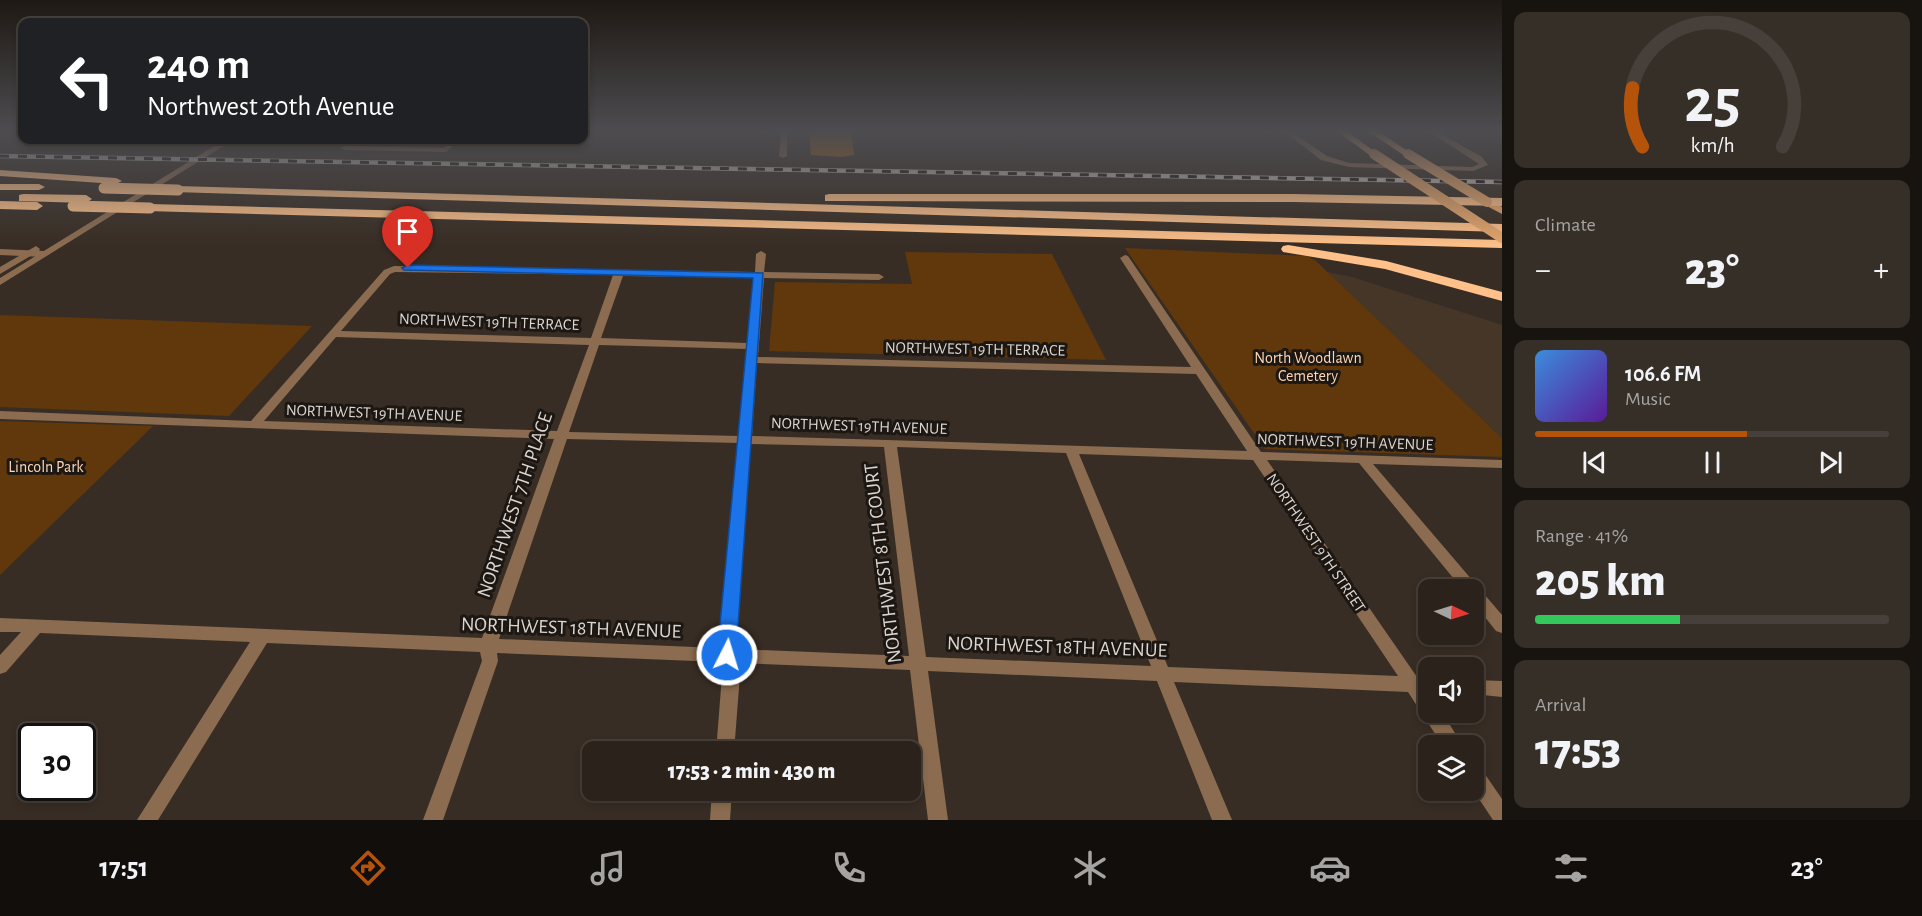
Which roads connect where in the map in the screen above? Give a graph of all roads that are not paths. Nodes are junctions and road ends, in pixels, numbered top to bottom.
1 (169, 170) edge
2 (173, 170) edge
3 (1398, 170) edge
4 (1435, 170) edge
5 (0, 173) edge
6 (0, 178) edge
7 (116, 181) junction
8 (0, 185) edge
9 (0, 196) edge
10 (778, 199) junction
11 (1444, 201) junction
12 (1487, 202) junction
13 (1502, 202) edge
14 (0, 205) edge
15 (1502, 211) edge
16 (1502, 220) edge
17 (1502, 228) edge
18 (993, 231) junction
19 (1502, 237) edge
20 (1502, 245) edge
21 (0, 252) edge
22 (30, 253) junction
23 (44, 254) junction
24 (761, 254) dead end
25 (1125, 258) dead end
26 (0, 271) edge
27 (619, 273) junction
28 (759, 275) junction
29 (879, 277) dead end
30 (0, 282) edge
31 (1502, 297) edge
32 (332, 334) junction
33 (595, 341) junction
34 (752, 353) junction
35 (1198, 371) junction
36 (0, 415) edge
37 (254, 426) junction
38 (561, 435) junction
39 (744, 439) junction
40 (890, 443) junction
41 (1071, 449) junction
42 (1257, 455) junction
43 (1362, 459) junction
44 (1502, 464) edge
45 (1463, 579) edge
46 (1484, 604) edge
47 (0, 625) edge
48 (1502, 626) edge
49 (35, 628) junction
50 (262, 637) junction
51 (488, 646) junction
52 (727, 655) junction
53 (917, 663) junction
54 (0, 667) edge
55 (1162, 672) junction
56 (1418, 682) edge
57 (1418, 685) edge
58 (1484, 688) edge
59 (1502, 689) edge
60 (726, 741) edge
61 (1484, 789) edge
62 (721, 801) edge
63 (1502, 816) edge
64 (147, 820) edge
65 (433, 820) edge
66 (720, 820) edge
67 (938, 820) edge
68 (1222, 820) edge

1 - 22 street
2 - 23 street
3 - 11 main road, bridge
4 - 12 main road, bridge
5 - 7 highway
6 - 7 highway
7 - 10 highway
8 - 17 highway, bridge
9 - 19 highway
10 - 11 highway
10 - 16 highway
11 - 12 highway, bridge
11 - 19 main road, bridge
12 - 13 highway
12 - 15 main road
14 - 18 highway, bridge
18 - 20 highway
18 - 31 highway
21 - 22 street
22 - 23 street
22 - 26 street
23 - 30 street
24 - 28 street
25 - 35 street, NORTHWEST 9TH STREET
27 - 28 street
27 - 32 street
27 - 33 street, NORTHWEST 7TH PLACE
28 - 29 street
28 - 34 street
32 - 33 street, NORTHWEST 19TH TERRACE
32 - 37 street
33 - 34 street, NORTHWEST 19TH TERRACE
33 - 38 street, NORTHWEST 7TH PLACE
34 - 35 street, NORTHWEST 19TH TERRACE
34 - 39 street
35 - 42 street, NORTHWEST 9TH STREET
36 - 37 street, NORTHWEST 19TH AVENUE
37 - 38 street, NORTHWEST 19TH AVENUE
38 - 39 street, NORTHWEST 19TH AVENUE
38 - 51 street, NORTHWEST 7TH PLACE
39 - 40 street, NORTHWEST 19TH AVENUE
39 - 52 street
40 - 41 street, NORTHWEST 19TH AVENUE
40 - 53 street, NORTHWEST 8TH COURT
41 - 42 street, NORTHWEST 19TH AVENUE
41 - 55 street
42 - 43 street, NORTHWEST 19TH AVENUE
42 - 56 street, NORTHWEST 9TH STREET
43 - 44 street, NORTHWEST 19TH AVENUE
43 - 45 street
46 - 48 street
47 - 49 street, NORTHWEST 18TH AVENUE
49 - 50 street, NORTHWEST 18TH AVENUE
49 - 54 street
50 - 51 street, NORTHWEST 18TH AVENUE
50 - 64 street
51 - 52 street, NORTHWEST 18TH AVENUE
51 - 65 street, NORTHWEST 7TH PLACE
52 - 53 street, NORTHWEST 18TH AVENUE
52 - 60 street
53 - 55 street, NORTHWEST 18TH AVENUE
53 - 67 street, NORTHWEST 8TH COURT
55 - 57 street, NORTHWEST 18TH AVENUE
55 - 68 street
58 - 59 street
61 - 63 street
62 - 66 street

